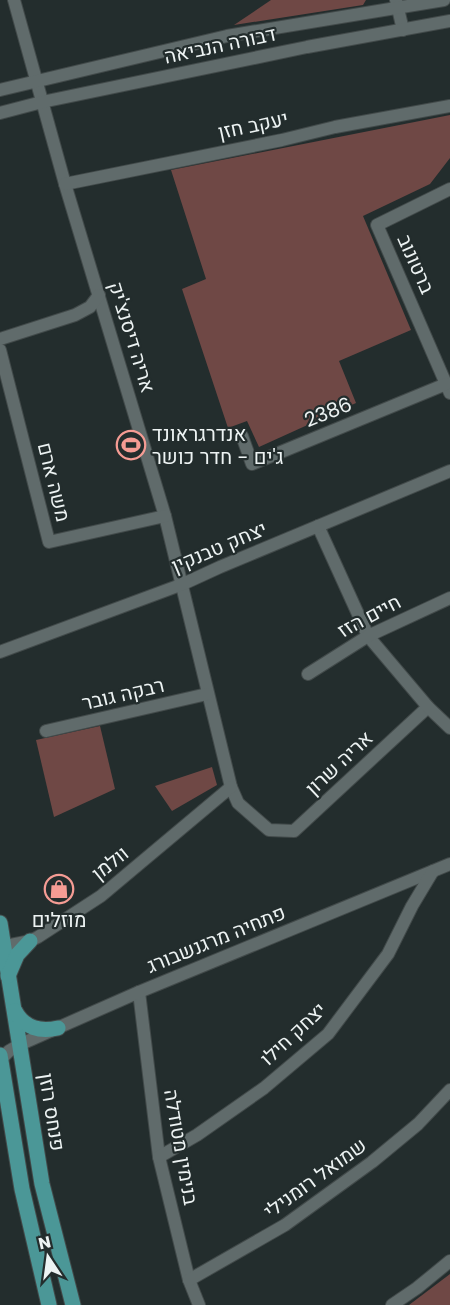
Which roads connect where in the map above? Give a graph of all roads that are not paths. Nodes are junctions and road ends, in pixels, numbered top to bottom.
1 (14, 0) edge
2 (382, 0) edge
3 (444, 0) edge
4 (398, 4) edge
5 (371, 12) junction
6 (450, 21) edge
7 (403, 30) junction
8 (36, 81) junction
9 (0, 90) edge
10 (42, 102) junction
11 (450, 106) edge
12 (0, 113) edge
13 (65, 184) junction
14 (450, 189) edge
15 (99, 295) junction
16 (0, 339) edge
17 (0, 350) edge
18 (448, 388) edge
19 (242, 436) dead end
20 (450, 471) edge
21 (165, 516) junction
22 (318, 526) junction
23 (183, 584) junction
24 (450, 598) edge
25 (368, 636) junction
26 (0, 652) edge
27 (308, 674) dead end
28 (207, 694) junction
29 (428, 708) junction
30 (450, 728) edge
31 (46, 731) dead end
32 (231, 787) junction
33 (450, 864) edge
34 (433, 871) junction
35 (403, 884) junction
36 (412, 906) junction
37 (0, 923) edge
38 (30, 941) junction
39 (2, 946) edge
40 (8, 976) junction
41 (139, 992) junction
42 (14, 1010) junction
43 (58, 1028) junction
44 (21, 1044) junction
45 (0, 1055) edge
46 (1, 1059) edge
47 (450, 1090) edge
48 (159, 1156) junction
49 (450, 1261) edge
50 (189, 1280) junction
51 (46, 1300) edge
52 (73, 1305) edge
53 (199, 1305) edge
54 (392, 1305) edge

1 - 8 street, אריה דיסנצ'יק
2 - 5 street
3 - 4 street, דבורה הנביאה
4 - 5 street, דבורה הנביאה
4 - 7 street
5 - 8 street, דבורה הנביאה
6 - 7 street, דבורה הנביאה
7 - 10 street, דבורה הנביאה
8 - 9 street, דבורה הנביאה
8 - 10 street, אריה דיסנצ'יק
10 - 12 street, דבורה הנביאה
10 - 13 street, אריה דיסנצ'יק
11 - 13 street, יעקב חזן
13 - 15 street, אריה דיסנצ'יק
14 - 18 street, ברטונוב
15 - 16 street
15 - 21 street, אריה דיסנצ'יק
17 - 21 street, משה ארם
18 - 19 street, 2386
20 - 22 street, יצחק טבנקין
21 - 23 street, אריה דיסנצ'יק
22 - 23 street, יצחק טבנקין
22 - 25 street
23 - 26 street, יצחק טבנקין
23 - 28 street
24 - 25 street, חיים הזז
25 - 27 street, חיים הזז
25 - 29 street
28 - 31 street, רבקה גובר
28 - 32 street
29 - 30 street
29 - 32 street, אריה שרון
32 - 38 street, וולמן
33 - 34 street, פתחיה מרגנשבורג
34 - 35 street, פתחיה מרגנשבורג
34 - 36 street, יצחק חילו
35 - 36 street
35 - 41 street, פתחיה מרגנשבורג
36 - 48 street, יצחק חילו
37 - 39 main road, פנחס רוזן
38 - 39 street, וולמן
38 - 40 main road
39 - 40 main road, פנחס רוזן
40 - 42 main road, פנחס רוזן
41 - 43 street, פתחיה מרגנשבורג
41 - 48 street, בנימין מטודלה
42 - 43 main road
42 - 44 main road, פנחס רוזן
43 - 44 street, פתחיה מרגנשבורג
44 - 46 street, פתחיה מרגנשבורג
44 - 52 main road, פנחס רוזן
45 - 46 main road
46 - 51 main road
47 - 50 street, שמואל רומנילי
48 - 50 street, בנימין מטודלה
49 - 54 street
50 - 53 street, בנימין מטודלה

